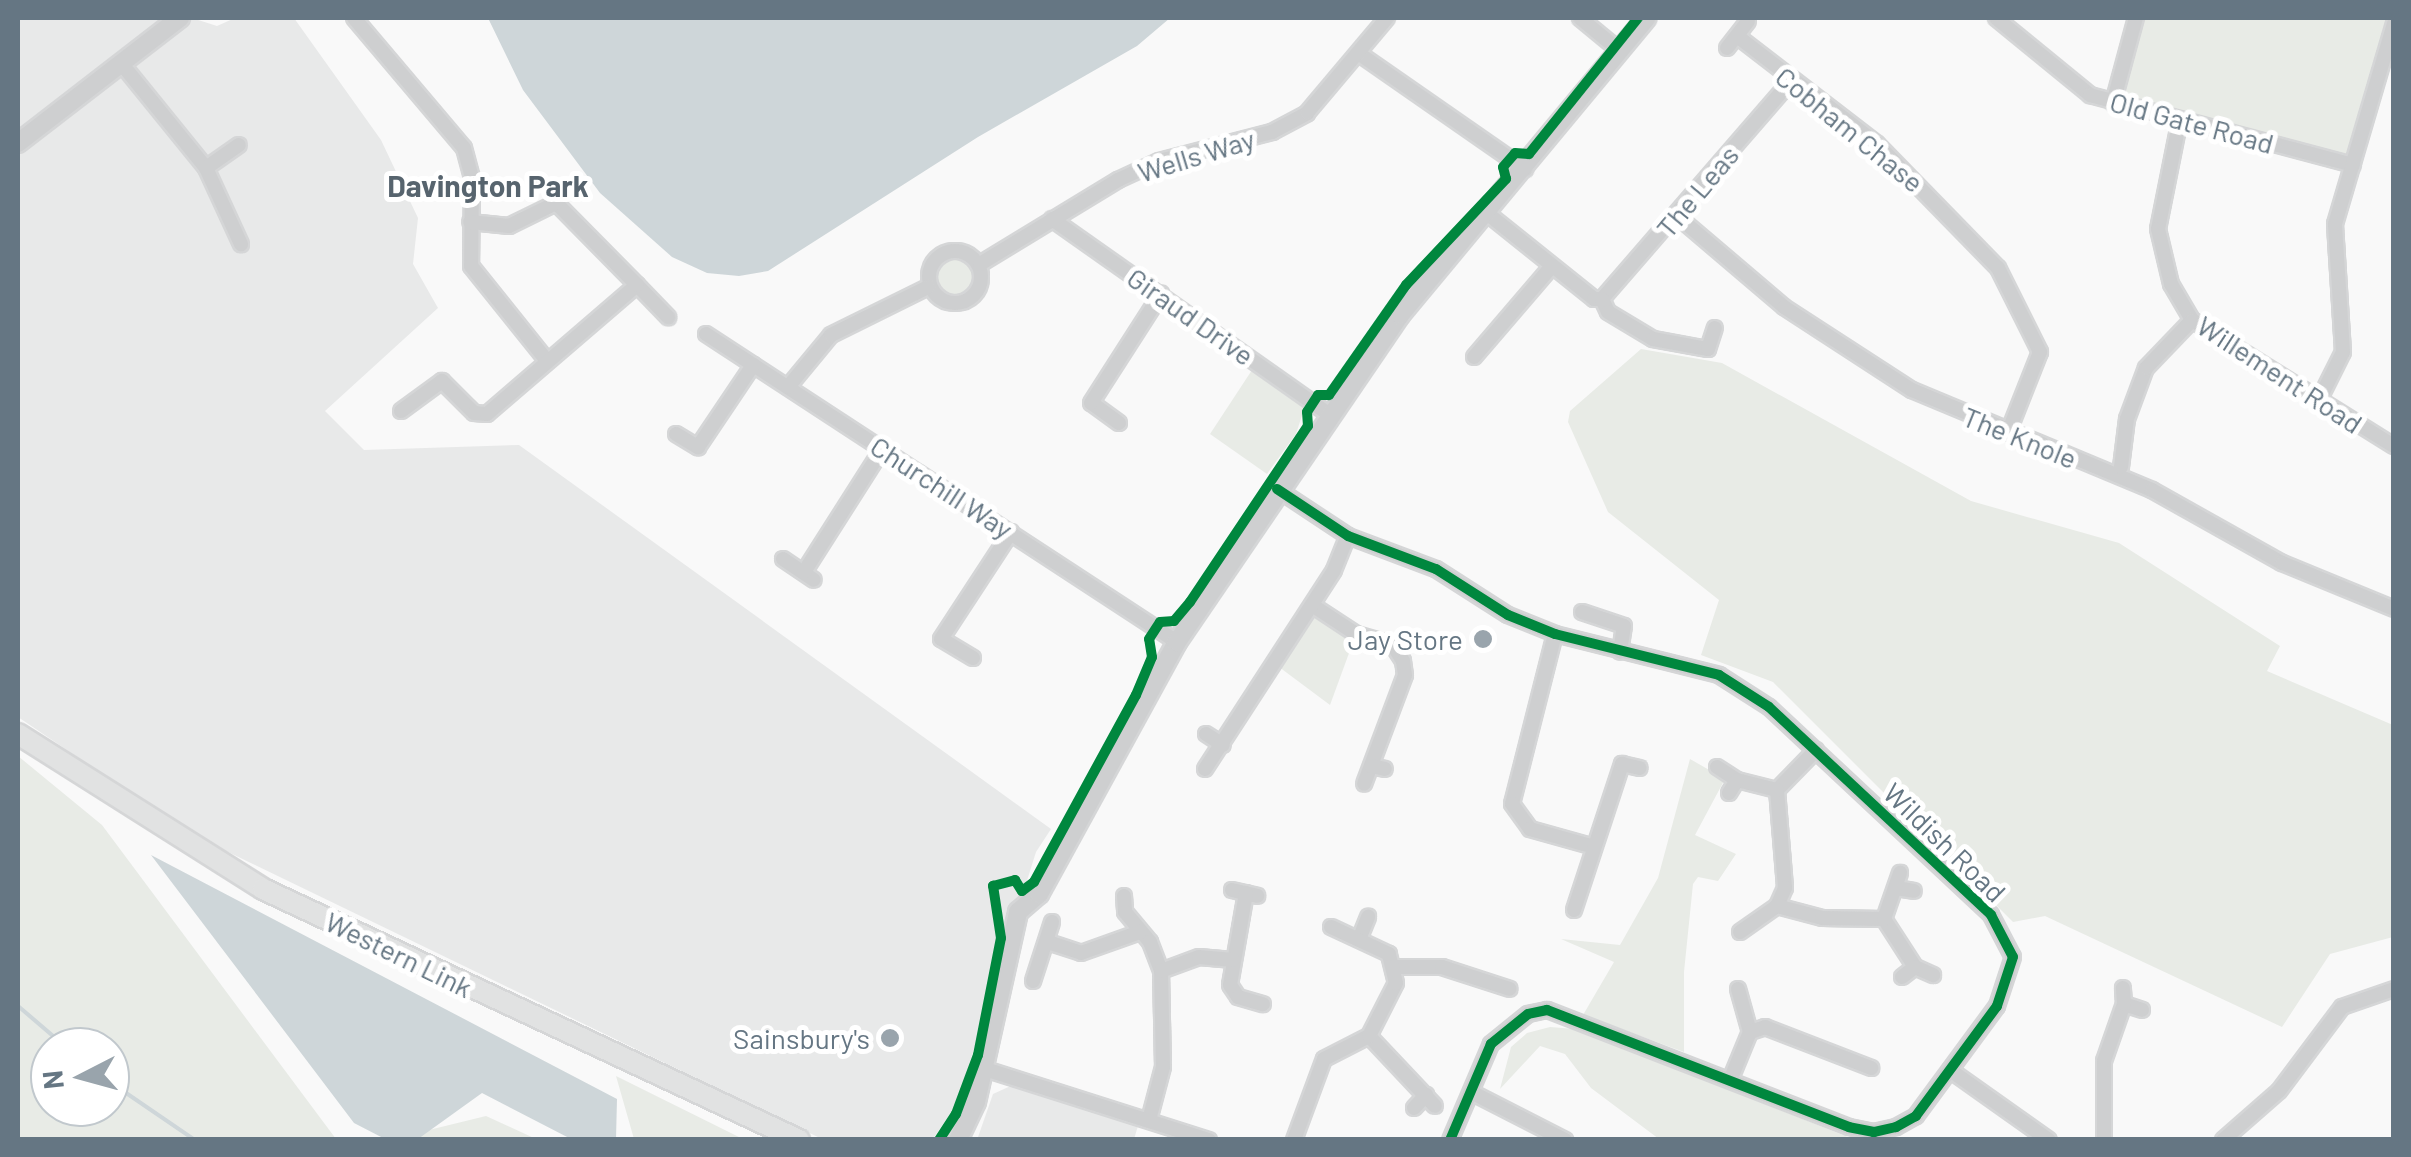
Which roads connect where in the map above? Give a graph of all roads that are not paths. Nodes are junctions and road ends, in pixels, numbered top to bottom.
1 (354, 18) edge
2 (1387, 18) edge
3 (1580, 18) edge
4 (1647, 18) edge
5 (1996, 18) edge
6 (2136, 18) edge
7 (170, 20) edge
8 (1748, 21) dead end
9 (2394, 24) edge
10 (1620, 51) junction
11 (1361, 55) junction
12 (121, 63) junction
13 (1791, 82) junction
14 (2113, 103) junction
15 (2180, 119) junction
16 (18, 143) edge
17 (239, 145) dead end
18 (2354, 165) junction
19 (206, 168) junction
20 (1525, 169) junction
21 (1488, 214) junction
22 (1676, 216) junction
23 (1052, 219) junction
24 (470, 222) junction
25 (242, 244) dead end
26 (980, 264) junction
27 (1552, 266) junction
28 (637, 285) junction
29 (928, 287) junction
30 (1161, 294) junction
31 (1602, 299) junction
32 (668, 318) dead end
33 (2192, 320) junction
34 (1715, 328) dead end
35 (706, 334) dead end
36 (1474, 357) dead end
37 (547, 360) junction
38 (754, 365) junction
39 (788, 387) junction
40 (2318, 402) junction
41 (401, 412) dead end
42 (1330, 415) junction
43 (1119, 422) dead end
44 (2008, 433) junction
45 (676, 434) dead end
46 (2394, 446) edge
47 (882, 448) junction
48 (2122, 467) dead end
49 (1277, 488) junction
50 (1010, 532) junction
51 (1348, 536) junction
52 (783, 558) dead end
53 (1312, 605) junction
54 (2394, 609) edge
55 (1582, 612) dead end
56 (1555, 634) junction
57 (1176, 642) junction
58 (1620, 652) junction
59 (973, 658) dead end
60 (18, 734) edge
61 (1206, 734) dead end
62 (1223, 745) junction
63 (1816, 750) junction
64 (1716, 767) dead end
65 (1640, 768) dead end
66 (1205, 770) dead end
67 (1364, 784) dead end
68 (1777, 790) junction
69 (1594, 848) junction
70 (1900, 873) dead end
71 (1896, 888) junction
72 (1914, 891) dead end
73 (1245, 893) dead end
74 (1124, 896) dead end
75 (1777, 906) junction
76 (1574, 910) dead end
77 (1368, 917) dead end
78 (1884, 919) junction
79 (1052, 922) dead end
80 (1331, 927) dead end
81 (1140, 932) junction
82 (1740, 932) dead end
83 (1360, 936) junction
84 (1048, 942) junction
85 (1233, 960) junction
86 (1396, 967) junction
87 (1915, 967) junction
88 (1161, 971) junction
89 (1934, 975) dead end
90 (1902, 977) dead end
91 (1033, 981) dead end
92 (2123, 988) dead end
93 (1510, 989) dead end
94 (1738, 989) dead end
95 (2394, 989) edge
96 (1263, 1004) dead end
97 (2124, 1004) junction
98 (2142, 1010) dead end
99 (1750, 1032) junction
100 (1369, 1036) junction
101 (1853, 1044) dead end
102 (1843, 1058) junction
103 (1871, 1068) dead end
104 (984, 1070) junction
105 (1950, 1070) junction
106 (1730, 1078) junction
107 (1471, 1092) junction
108 (1414, 1108) dead end
109 (1149, 1120) junction
110 (1559, 1138) edge
111 (799, 1140) edge
112 (958, 1140) edge
113 (1208, 1140) edge
114 (1294, 1140) edge
115 (1450, 1140) edge
116 (2049, 1140) edge
117 (2104, 1140) edge
118 (2223, 1140) edge

1 - 24 street
2 - 11 street, Wells Way
3 - 10 street
4 - 10 street
5 - 14 street, Old Gate Road
6 - 14 street
7 - 12 street
8 - 13 street, Cobham Chase
9 - 18 street
10 - 20 street
11 - 20 street
11 - 23 street, Wells Way
12 - 16 street
12 - 19 street
13 - 22 street, The Leas
13 - 44 street, Cobham Chase
14 - 15 street, Old Gate Road
15 - 18 street, Old Gate Road
15 - 33 street, Willement Road
17 - 19 street
18 - 40 street
19 - 25 street
20 - 21 street
21 - 27 street
21 - 42 street
22 - 31 street, The Leas
22 - 44 street, The Knole
23 - 26 street, Wells Way
23 - 30 street, Giraud Drive
24 - 28 street
24 - 37 street
26 - 29 street
26 - 29 street, Wells Way
27 - 31 street
27 - 36 street
28 - 32 street
28 - 37 street
29 - 39 street
30 - 42 street, Giraud Drive
30 - 43 street
31 - 34 street
33 - 40 street, Willement Road
33 - 48 street
35 - 38 street, Churchill Way
37 - 41 street
38 - 39 street, Churchill Way
38 - 45 street
39 - 47 street, Churchill Way
40 - 46 street, Willement Road
42 - 49 street
44 - 54 street, The Knole
47 - 50 street, Churchill Way
47 - 52 street
49 - 51 street, Wildish Road
49 - 57 street
50 - 57 street, Churchill Way
50 - 59 street
51 - 53 street
51 - 56 street, Wildish Road
53 - 62 street
53 - 67 street
55 - 58 street
56 - 58 street, Wildish Road
56 - 69 street
57 - 104 street
58 - 63 street, Wildish Road
60 - 111 main road, Western Link
61 - 62 street
62 - 66 street
63 - 68 street
63 - 105 street, Wildish Road
64 - 68 street
65 - 69 street
68 - 75 street
69 - 76 street
70 - 71 street
71 - 72 street
71 - 78 street
73 - 85 street
74 - 81 street
75 - 78 street
75 - 82 street
77 - 83 street
78 - 87 street
79 - 84 street
80 - 83 street
81 - 84 street
81 - 88 street
83 - 86 street
84 - 91 street
85 - 88 street
85 - 96 street
86 - 93 street
86 - 100 street
87 - 89 street
87 - 90 street
88 - 109 street
92 - 97 street
94 - 99 street
95 - 118 street
97 - 98 street
97 - 117 street
99 - 102 street
99 - 106 street
100 - 108 street
100 - 114 street
101 - 102 street
102 - 103 street
104 - 109 street
104 - 112 street
105 - 106 street, Wildish Road
105 - 116 street
106 - 107 street, Wildish Road
107 - 110 street
107 - 115 street, Wildish Road
109 - 113 street

